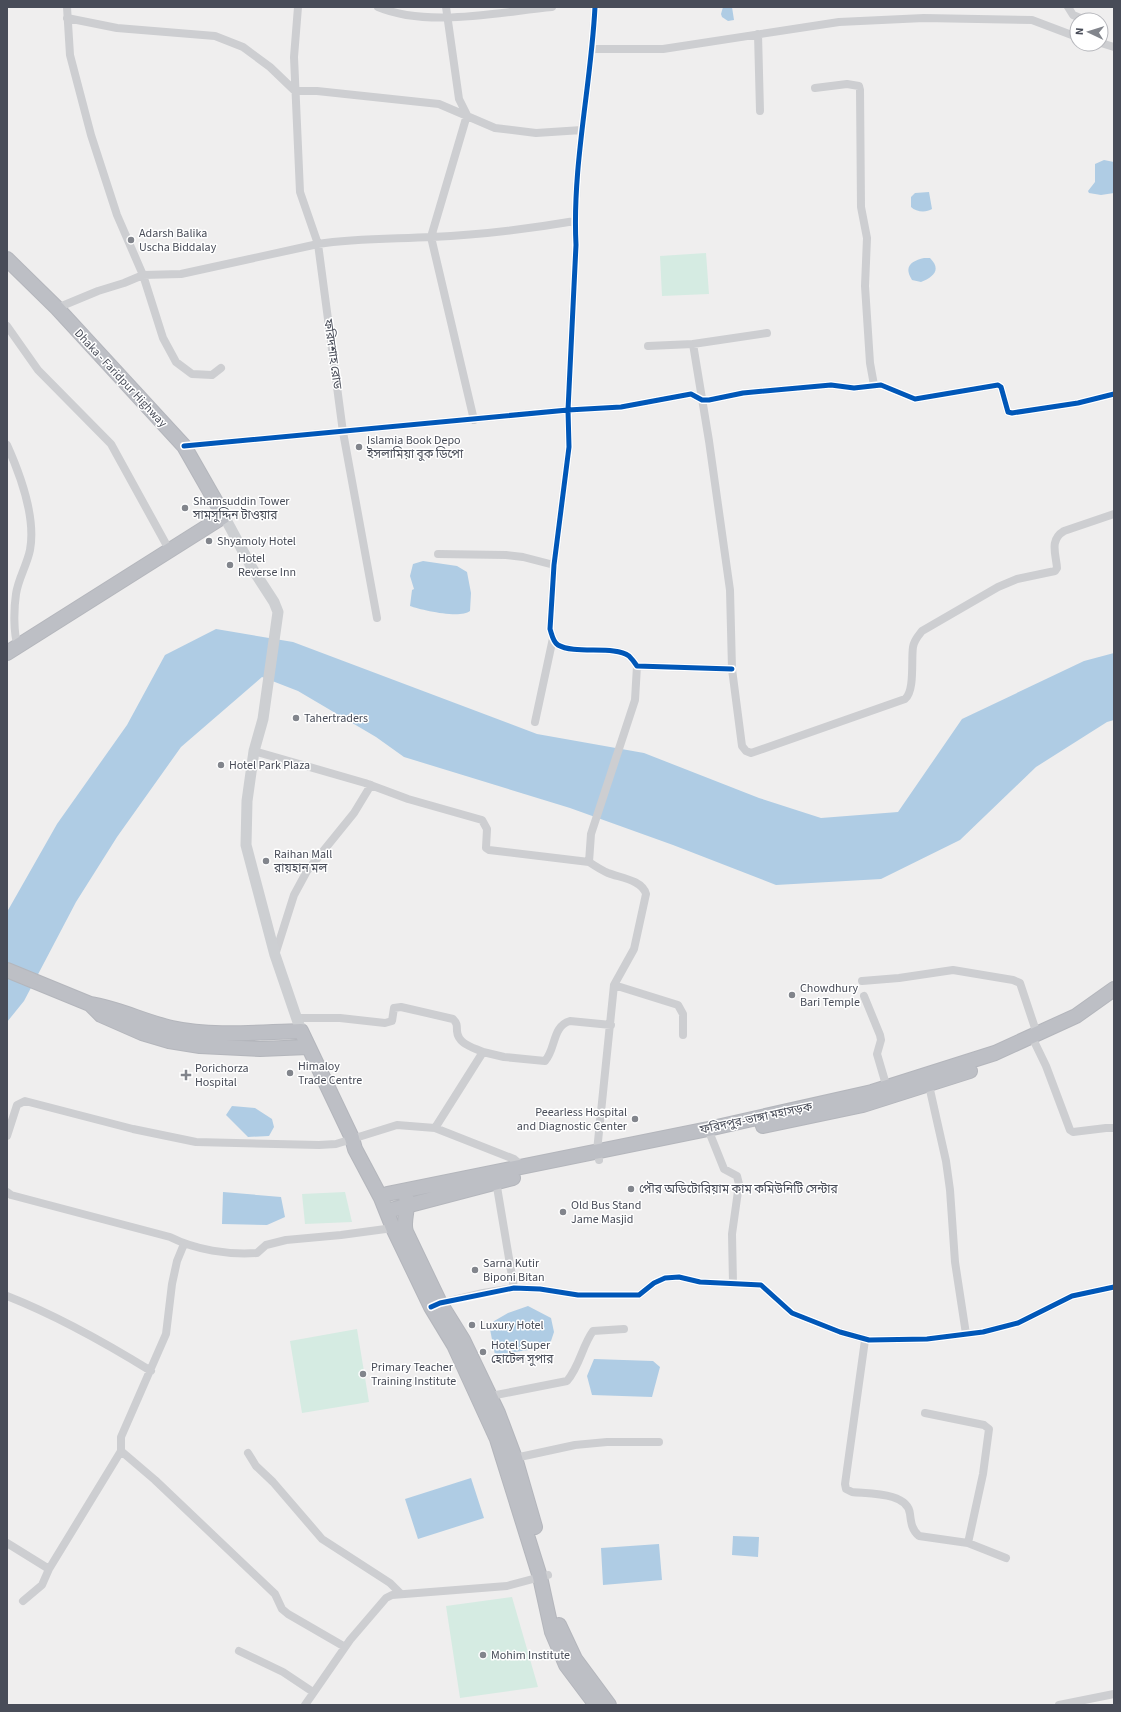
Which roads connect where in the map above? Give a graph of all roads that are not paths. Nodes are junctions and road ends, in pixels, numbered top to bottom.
1 (67, 7) edge
2 (298, 7) edge
3 (378, 7) edge
4 (446, 7) edge
5 (552, 7) edge
6 (594, 7) edge
7 (448, 16) junction
8 (67, 18) junction
9 (758, 34) junction
10 (1069, 34) edge
11 (593, 49) junction
12 (815, 88) dead end
13 (295, 90) junction
14 (760, 111) dead end
15 (467, 115) junction
16 (582, 130) junction
17 (575, 221) junction
18 (431, 237) junction
19 (318, 244) junction
20 (7, 259) edge
21 (143, 275) junction
22 (57, 308) junction
23 (7, 326) edge
24 (767, 333) dead end
25 (693, 344) junction
26 (648, 346) dead end
27 (221, 368) dead end
28 (874, 385) junction
29 (1114, 394) edge
30 (702, 400) junction
31 (568, 410) junction
32 (474, 420) junction
33 (344, 432) junction
34 (7, 446) edge
35 (184, 446) junction
36 (222, 512) junction
37 (1114, 514) edge
38 (166, 544) junction
39 (438, 554) dead end
40 (554, 565) junction
41 (377, 618) dead end
42 (553, 638) junction
43 (12, 645) edge
44 (637, 666) junction
45 (732, 669) junction
46 (535, 722) dead end
47 (254, 751) junction
48 (371, 786) junction
49 (589, 862) junction
50 (275, 955) junction
51 (7, 970) edge
52 (862, 981) dead end
53 (614, 985) junction
54 (1114, 989) edge
55 (864, 996) dead end
56 (1114, 1001) edge
57 (90, 1004) junction
58 (299, 1024) junction
59 (611, 1025) junction
60 (683, 1035) dead end
61 (1034, 1041) junction
62 (308, 1046) junction
63 (483, 1052) junction
64 (927, 1080) junction
65 (887, 1088) junction
66 (861, 1100) junction
67 (435, 1128) junction
68 (1114, 1128) edge
69 (710, 1132) junction
70 (7, 1136) edge
71 (352, 1138) junction
72 (598, 1155) junction
73 (522, 1166) junction
74 (496, 1181) junction
75 (470, 1182) junction
76 (7, 1192) edge
77 (405, 1198) junction
78 (384, 1204) junction
79 (393, 1228) junction
80 (184, 1244) junction
81 (734, 1283) junction
82 (1114, 1287) edge
83 (514, 1288) junction
84 (7, 1296) edge
85 (436, 1305) junction
86 (624, 1329) dead end
87 (966, 1334) junction
88 (865, 1340) junction
89 (151, 1371) junction
90 (491, 1396) junction
91 (925, 1413) dead end
92 (658, 1442) dead end
93 (121, 1451) junction
94 (248, 1453) dead end
95 (515, 1458) junction
96 (968, 1542) junction
97 (7, 1543) edge
98 (1006, 1558) dead end
99 (49, 1569) junction
100 (544, 1576) junction
101 (400, 1593) junction
102 (23, 1601) dead end
103 (345, 1647) junction
104 (239, 1651) dead end
105 (314, 1692) junction
106 (1114, 1694) edge
107 (305, 1705) edge
108 (596, 1705) edge
109 (609, 1705) edge
110 (1059, 1705) edge

1 - 8 street
2 - 13 street, ফরিদশাহ রোড
3 - 7 street
4 - 7 street
5 - 7 street
6 - 11 street
7 - 15 street
8 - 13 street
8 - 21 street
9 - 10 street
9 - 11 street
9 - 14 street
11 - 16 street
12 - 28 street
13 - 15 street
13 - 19 street, ফরিদশাহ রোড
15 - 16 street
15 - 18 street
16 - 17 street
17 - 18 street
17 - 31 street
18 - 19 street
18 - 32 street
19 - 21 street
19 - 33 street, ফরিদশাহ রোড
20 - 22 highway, Dhaka - Faridpur Highway
21 - 22 street
21 - 27 street
22 - 35 highway, Dhaka - Faridpur Highway
23 - 38 street
24 - 25 street
25 - 26 street
25 - 30 street
28 - 29 street
28 - 30 street
30 - 31 street
30 - 45 street
31 - 32 street
31 - 40 street
32 - 33 street
33 - 35 street
33 - 41 street, ফরিদশাহ রোড
34 - 43 street
35 - 36 highway, Dhaka - Faridpur Highway
36 - 38 highway
36 - 43 highway
36 - 47 main road
37 - 45 street
38 - 43 highway
39 - 40 street
40 - 42 street
42 - 44 street
42 - 46 street
44 - 45 street
44 - 49 street
47 - 48 street
47 - 50 main road
48 - 49 street
48 - 50 street
49 - 53 street
50 - 58 main road
51 - 57 highway
52 - 61 street
53 - 59 street
53 - 60 street
54 - 61 highway, ফরিদপুর-ভাঙ্গা মহাসড়ক
55 - 65 street
56 - 61 highway, ফরিদপুর-ভাঙ্গা মহাসড়ক
57 - 58 highway
57 - 62 highway
58 - 62 highway
58 - 63 street
59 - 63 street
59 - 72 street
61 - 64 highway, ফরিদপুর-ভাঙ্গা মহাসড়ক
61 - 68 street
62 - 71 highway
63 - 67 street
64 - 65 highway, ফরিদপুর-ভাঙ্গা মহাসড়ক
64 - 66 highway, ফরিদপুর-ভাঙ্গা মহাসড়ক
64 - 87 street
65 - 66 highway, ফরিদপুর-ভাঙ্গা মহাসড়ক
66 - 69 highway, ফরিদপুর-ভাঙ্গা মহাসড়ক
67 - 71 street
67 - 73 street
69 - 72 highway, ফরিদপুর-ভাঙ্গা মহাসড়ক
69 - 81 street
70 - 71 street
71 - 77 highway
71 - 78 highway
72 - 73 highway, ফরিদপুর-ভাঙ্গা মহাসড়ক
72 - 74 highway, ফরিদপুর-ভাঙ্গা মহাসড়ক
73 - 75 highway, ফরিদপুর-ভাঙ্গা মহাসড়ক
74 - 75 highway, ফরিদপুর-ভাঙ্গা মহাসড়ক
74 - 83 street
75 - 77 highway, ফরিদপুর-ভাঙ্গা মহাসড়ক
76 - 80 street
77 - 78 highway, ফরিদপুর-ভাঙ্গা মহাসড়ক
77 - 85 highway
78 - 79 highway
79 - 80 street
79 - 85 highway
80 - 89 street
81 - 83 street
81 - 88 street
82 - 87 street
83 - 85 street
84 - 89 street
85 - 90 highway
85 - 100 highway
86 - 90 street
87 - 88 street
88 - 96 street
89 - 93 street
90 - 95 highway
91 - 96 street
92 - 95 street
93 - 99 street
93 - 103 street
94 - 101 street
95 - 100 highway
96 - 98 street
97 - 99 street
99 - 102 street
100 - 101 street
100 - 108 highway
100 - 109 highway
101 - 103 street
103 - 105 street
104 - 105 street
105 - 107 street
106 - 110 street

